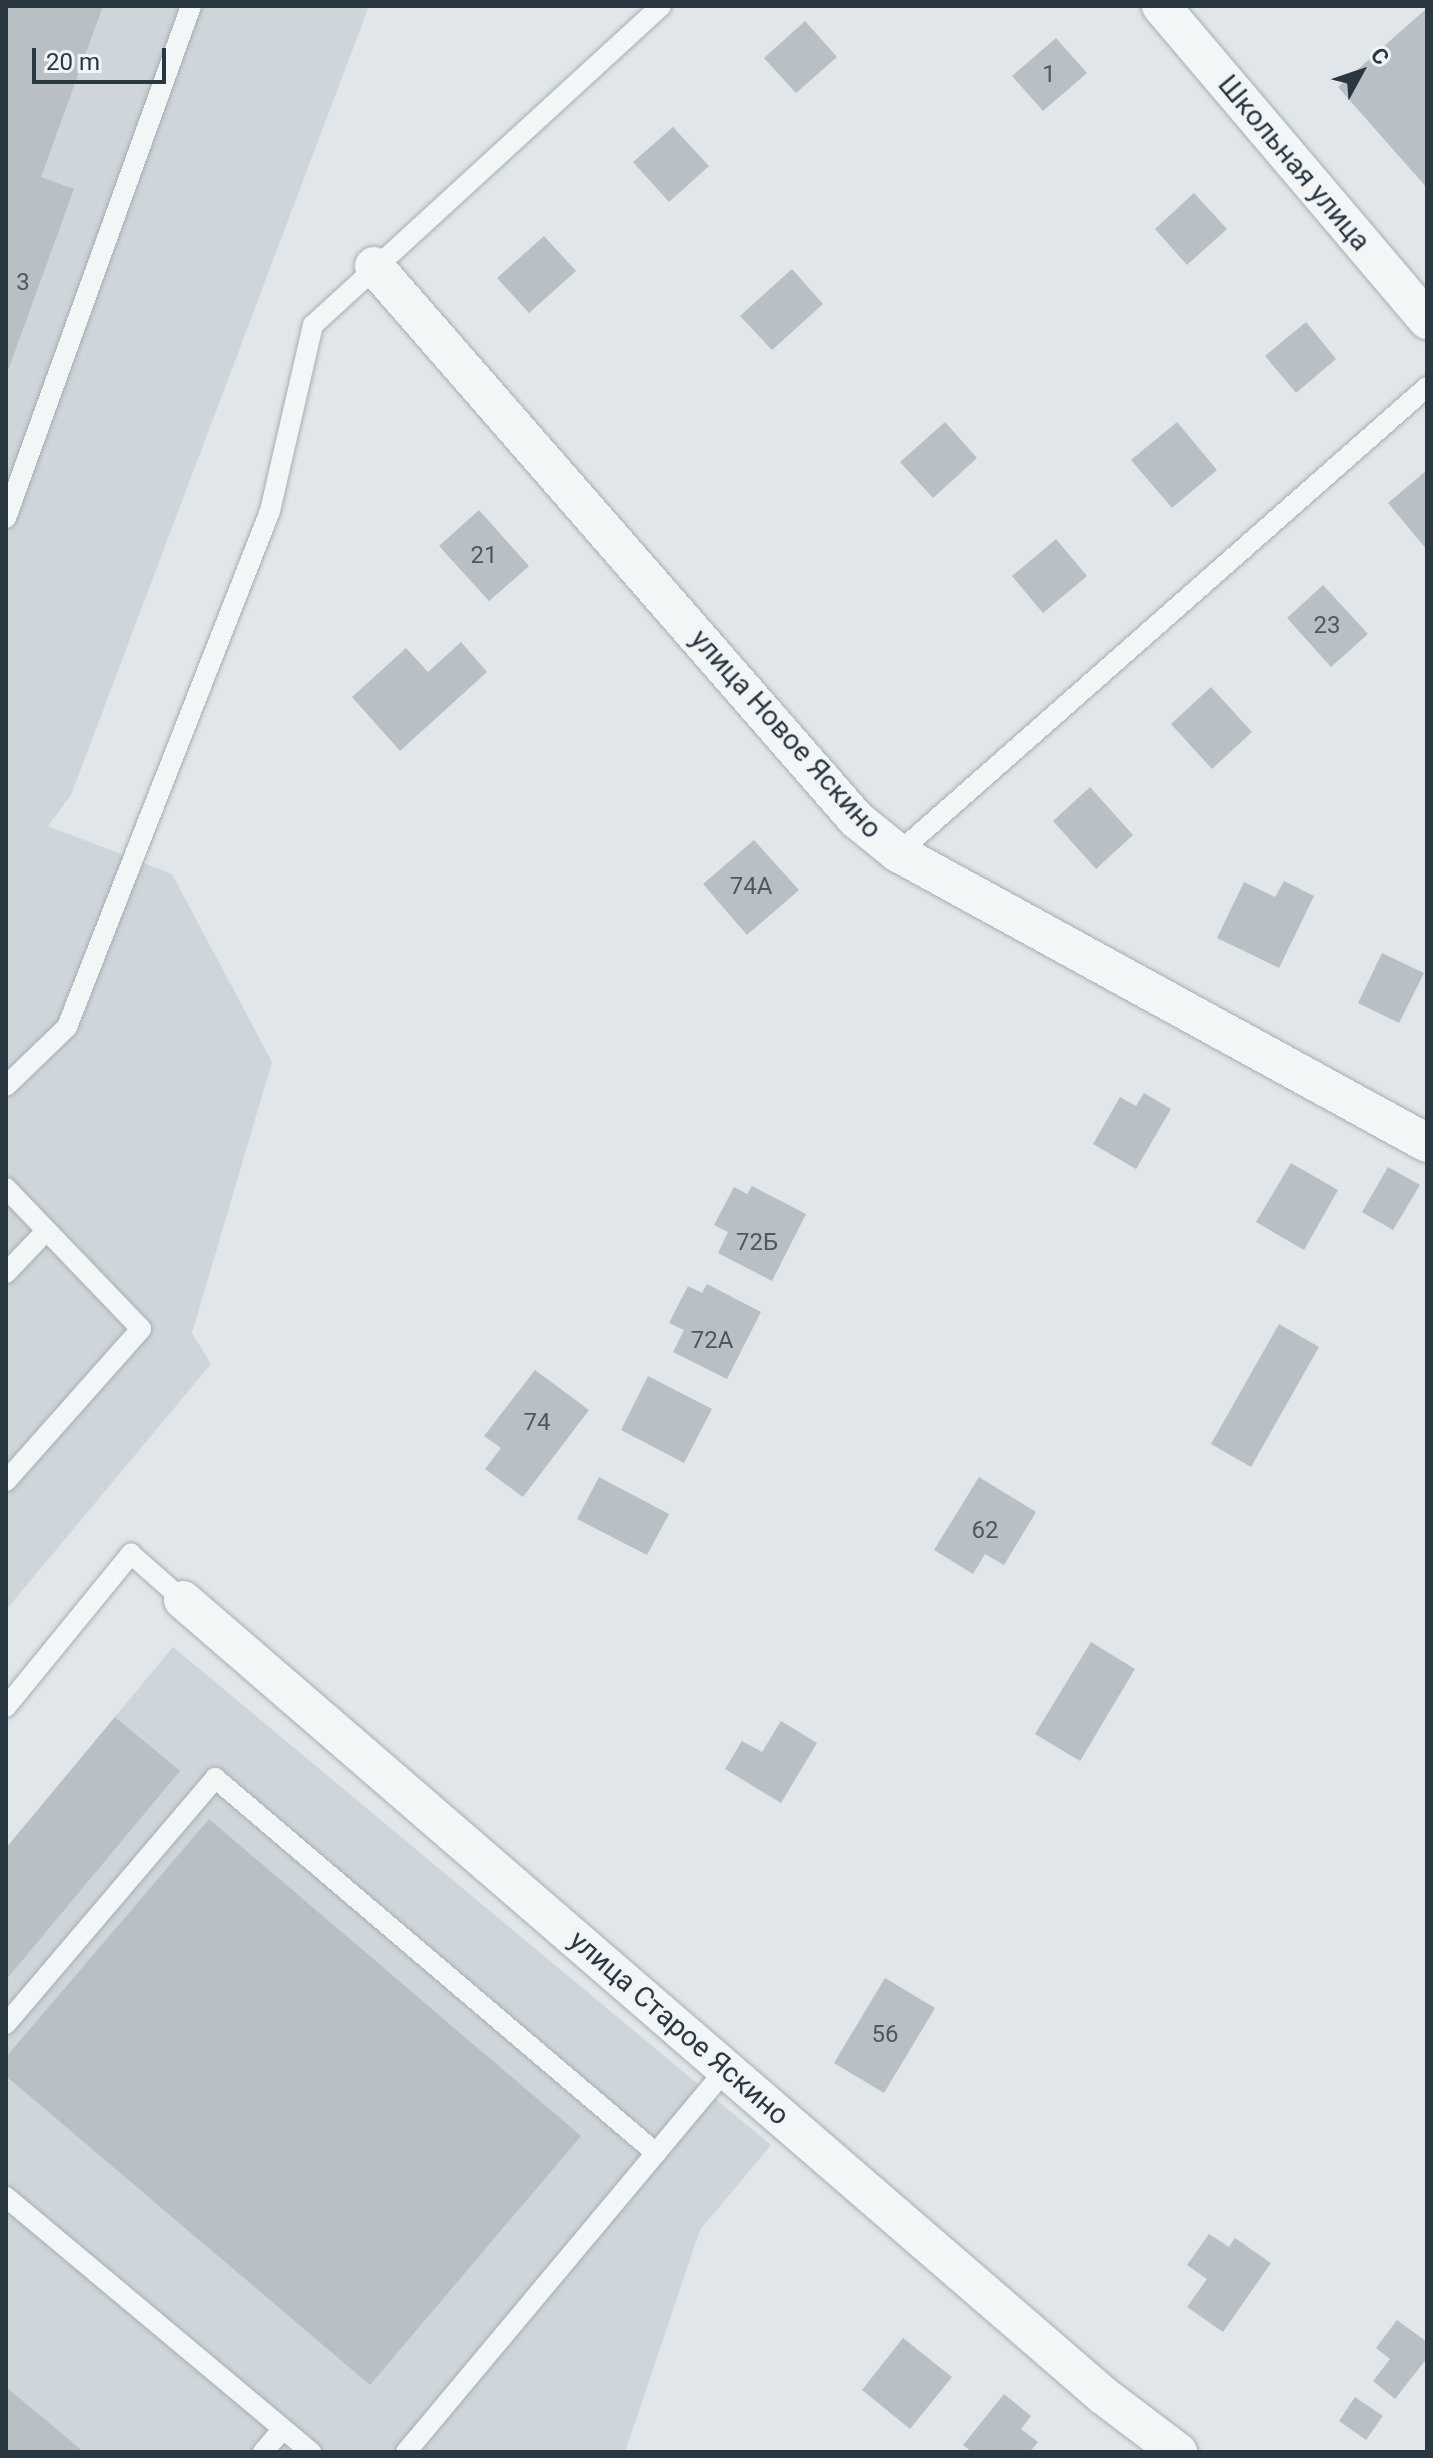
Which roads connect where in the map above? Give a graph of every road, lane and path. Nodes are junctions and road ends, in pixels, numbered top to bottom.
1 (191, 6) edge
2 (661, 6) edge
3 (1161, 6) edge
4 (374, 266) junction
5 (1427, 320) edge
6 (1427, 387) edge
7 (6, 518) edge
8 (898, 853) junction
9 (6, 1086) edge
10 (1427, 1143) edge
11 (6, 1188) edge
12 (47, 1230) junction
13 (6, 1273) edge
14 (6, 1481) edge
15 (183, 1600) joint
16 (6, 1707) edge
17 (6, 2024) edge
18 (726, 2069) junction
19 (656, 2153) junction
20 (6, 2197) edge
21 (283, 2429) junction
22 (263, 2452) edge
23 (311, 2452) edge
24 (406, 2452) edge
25 (1178, 2452) edge

1 - 7 lane
2 - 4 lane
3 - 5 street, Школьная улица
4 - 8 street, улица Новое Яскино
4 - 9 lane
6 - 8 lane
8 - 10 street, улица Новое Яскино
11 - 12 lane
12 - 13 lane
12 - 14 lane
15 - 16 lane
15 - 18 street, улица Старое Яскино
17 - 19 lane
18 - 19 lane
18 - 25 street, улица Старое Яскино
19 - 24 lane
20 - 21 lane
21 - 22 lane
21 - 23 lane

